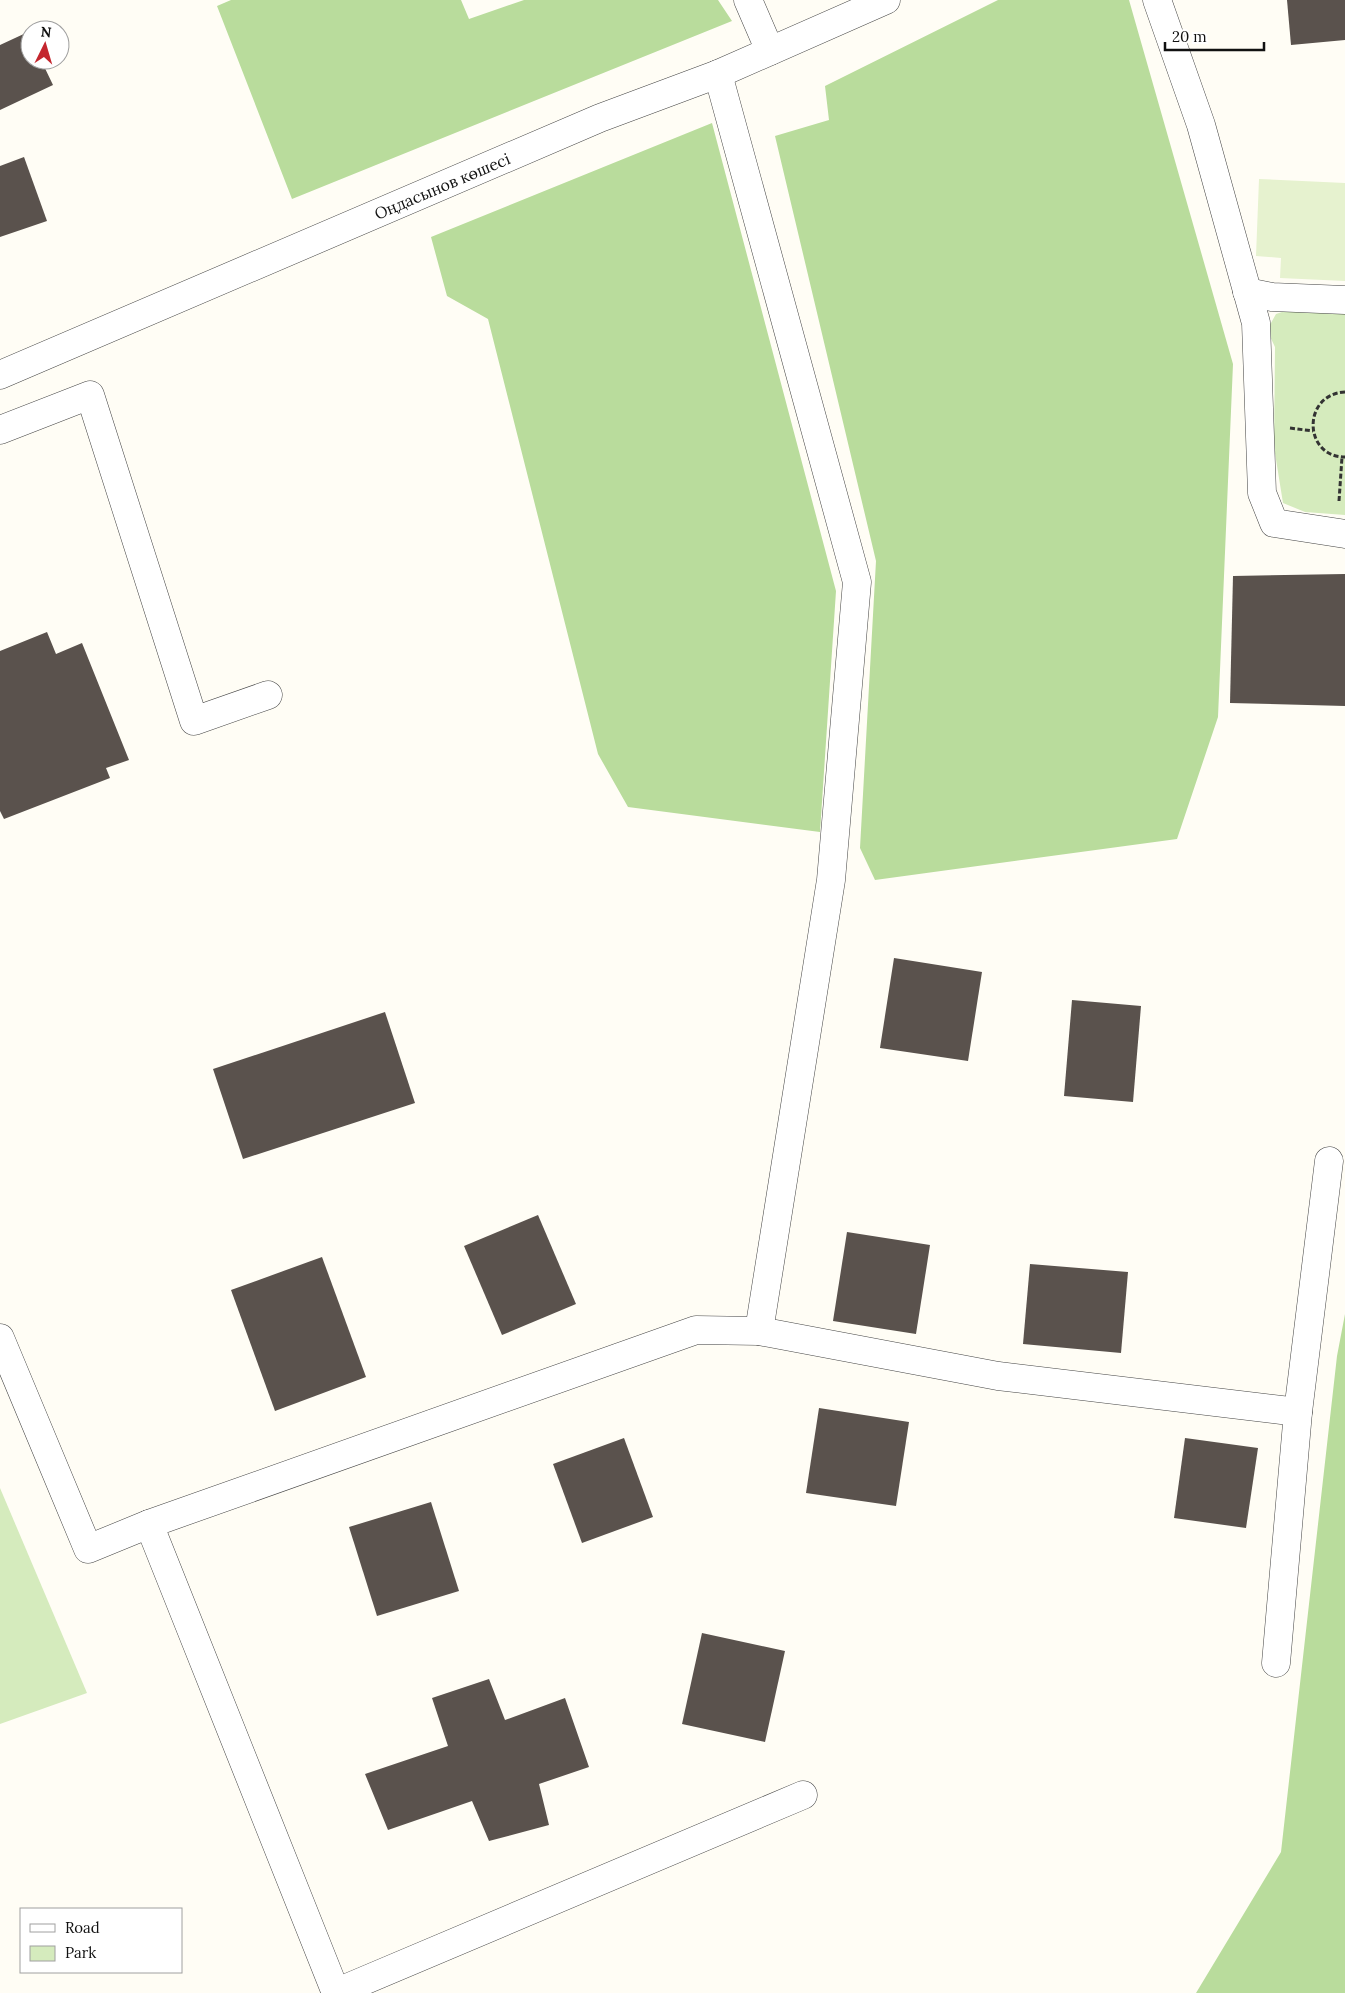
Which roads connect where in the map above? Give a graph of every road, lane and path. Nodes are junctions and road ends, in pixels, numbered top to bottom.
1 (748, 0) edge
2 (886, 0) edge
3 (1157, 0) edge
4 (770, 51) junction
5 (718, 74) junction
6 (1247, 292) junction
7 (1345, 300) edge
8 (0, 374) edge
9 (1345, 392) edge
10 (0, 430) edge
11 (1343, 457) edge
12 (1341, 534) edge
13 (268, 695) dead end
14 (1329, 1161) dead end
15 (759, 1331) junction
16 (0, 1338) edge
17 (1298, 1412) junction
18 (150, 1524) junction
19 (1276, 1663) dead end
20 (803, 1795) dead end
21 (335, 1993) edge

1 - 4 street
2 - 4 street, Оңдасынов көшесі
3 - 6 street
4 - 5 street, Оңдасынов көшесі
5 - 8 street, Оңдасынов көшесі
5 - 15 street
6 - 7 street
6 - 12 street
9 - 11 path
10 - 13 street
11 - 12 path
14 - 17 street
15 - 17 street
15 - 18 street
16 - 18 street
17 - 19 street
18 - 21 street
20 - 21 street

